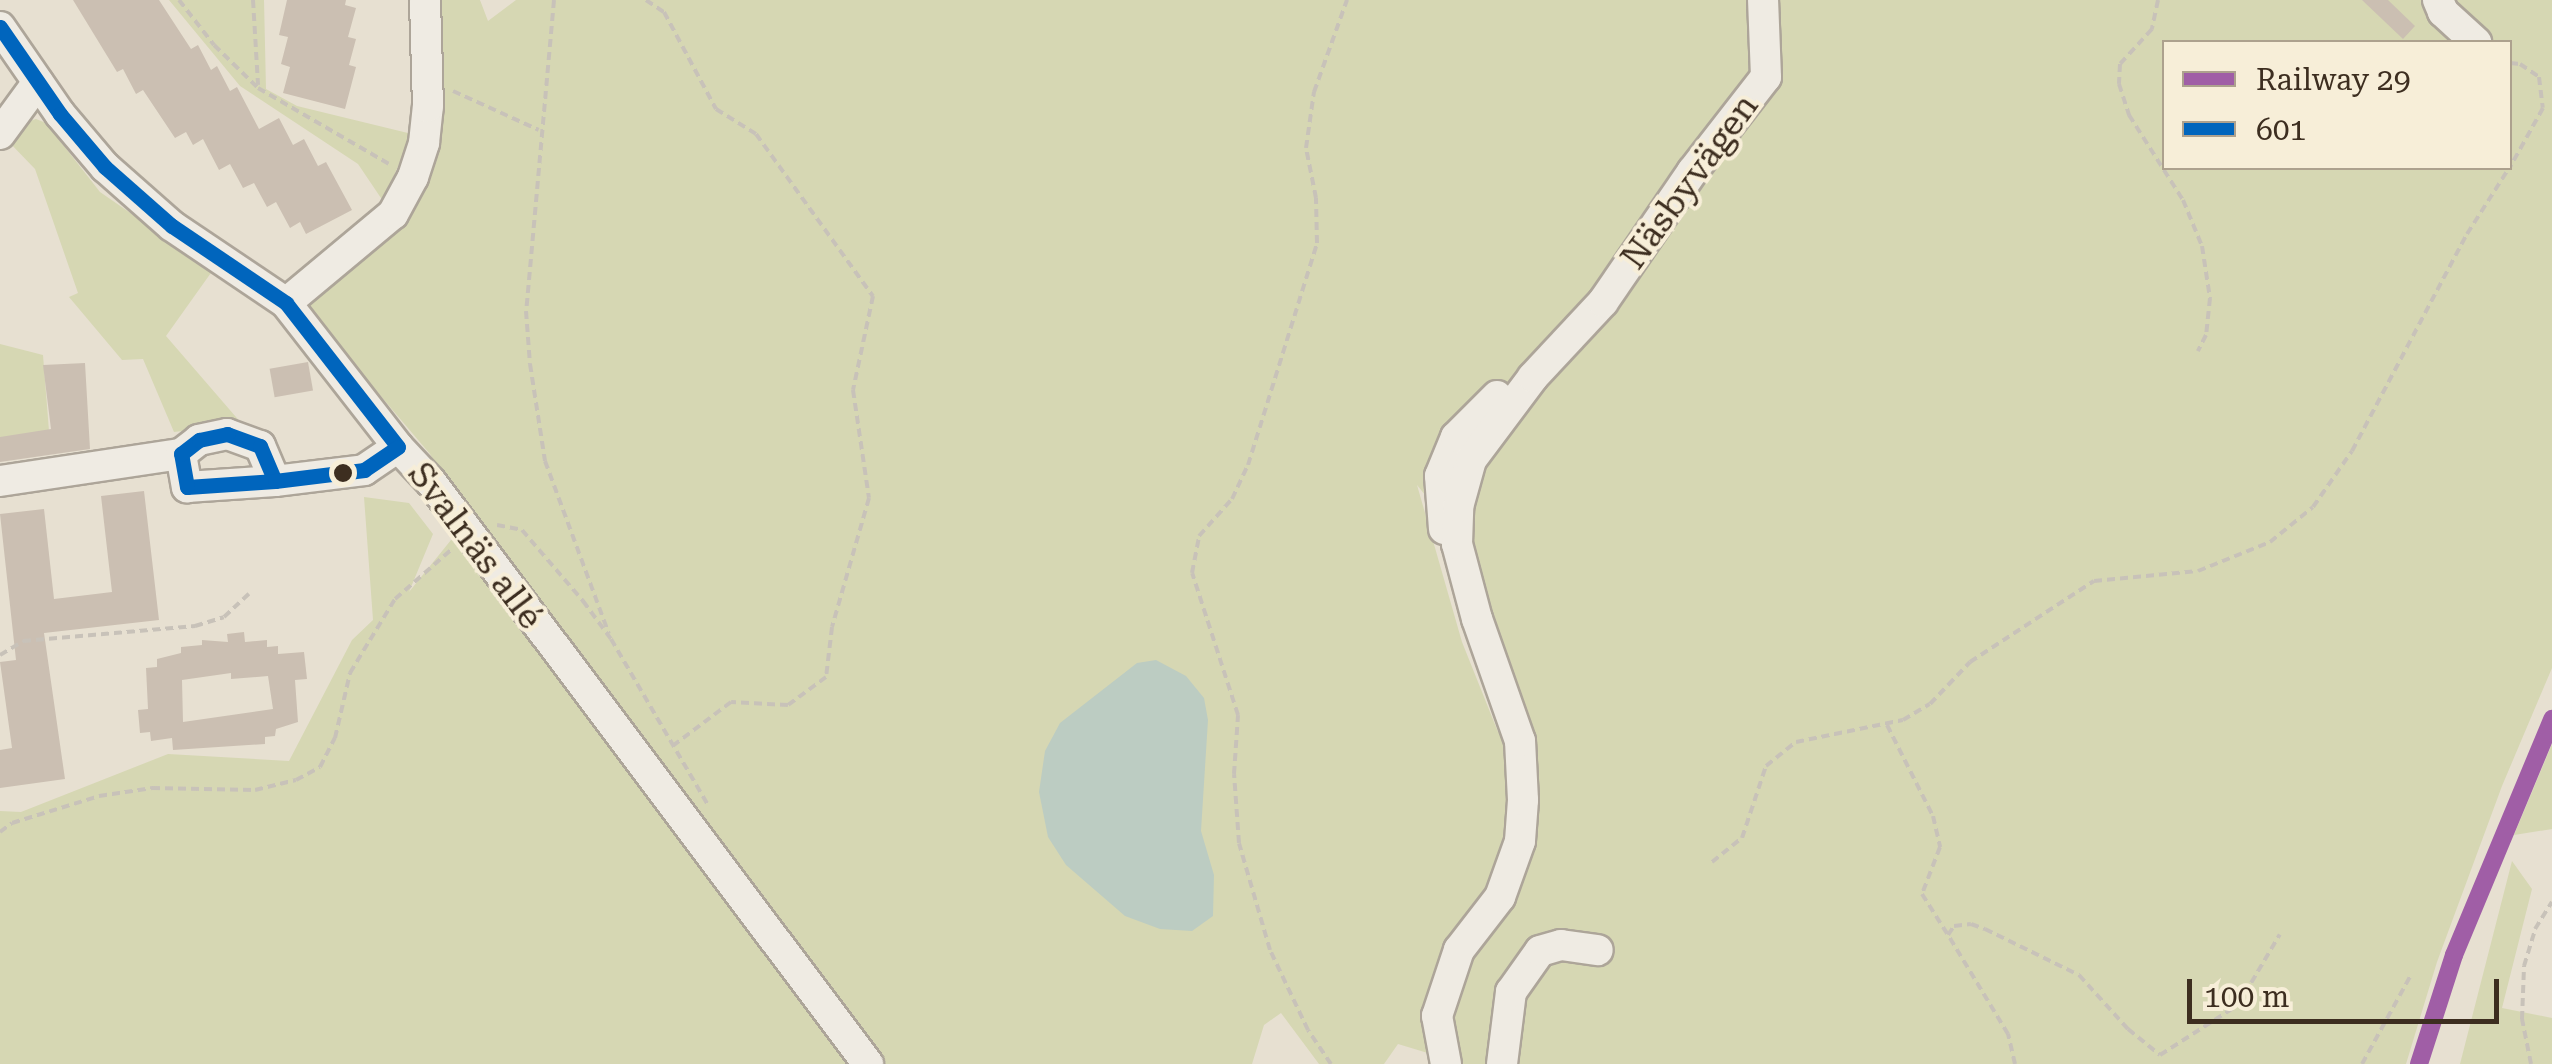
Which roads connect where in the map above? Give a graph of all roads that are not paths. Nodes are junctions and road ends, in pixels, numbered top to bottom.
1 (424, 0) edge
2 (1763, 0) edge
3 (2438, 0) edge
4 (0, 27) edge
5 (2474, 40) edge
6 (38, 82) junction
7 (0, 134) edge
8 (286, 303) junction
9 (398, 447) junction
10 (181, 454) junction
11 (0, 481) edge
12 (275, 481) junction
13 (1598, 950) dead end
14 (868, 1064) edge
15 (1446, 1064) edge
16 (1502, 1064) edge

1 - 8 street
2 - 15 street, Näsbyvägen
3 - 5 street
4 - 6 street, Svalnäs allé
6 - 7 street
6 - 8 street, Svalnäs allé
8 - 9 street, Svalnäs allé
9 - 12 street
9 - 14 street, Svalnäs allé
10 - 11 street
10 - 12 street
10 - 12 street
13 - 16 street

